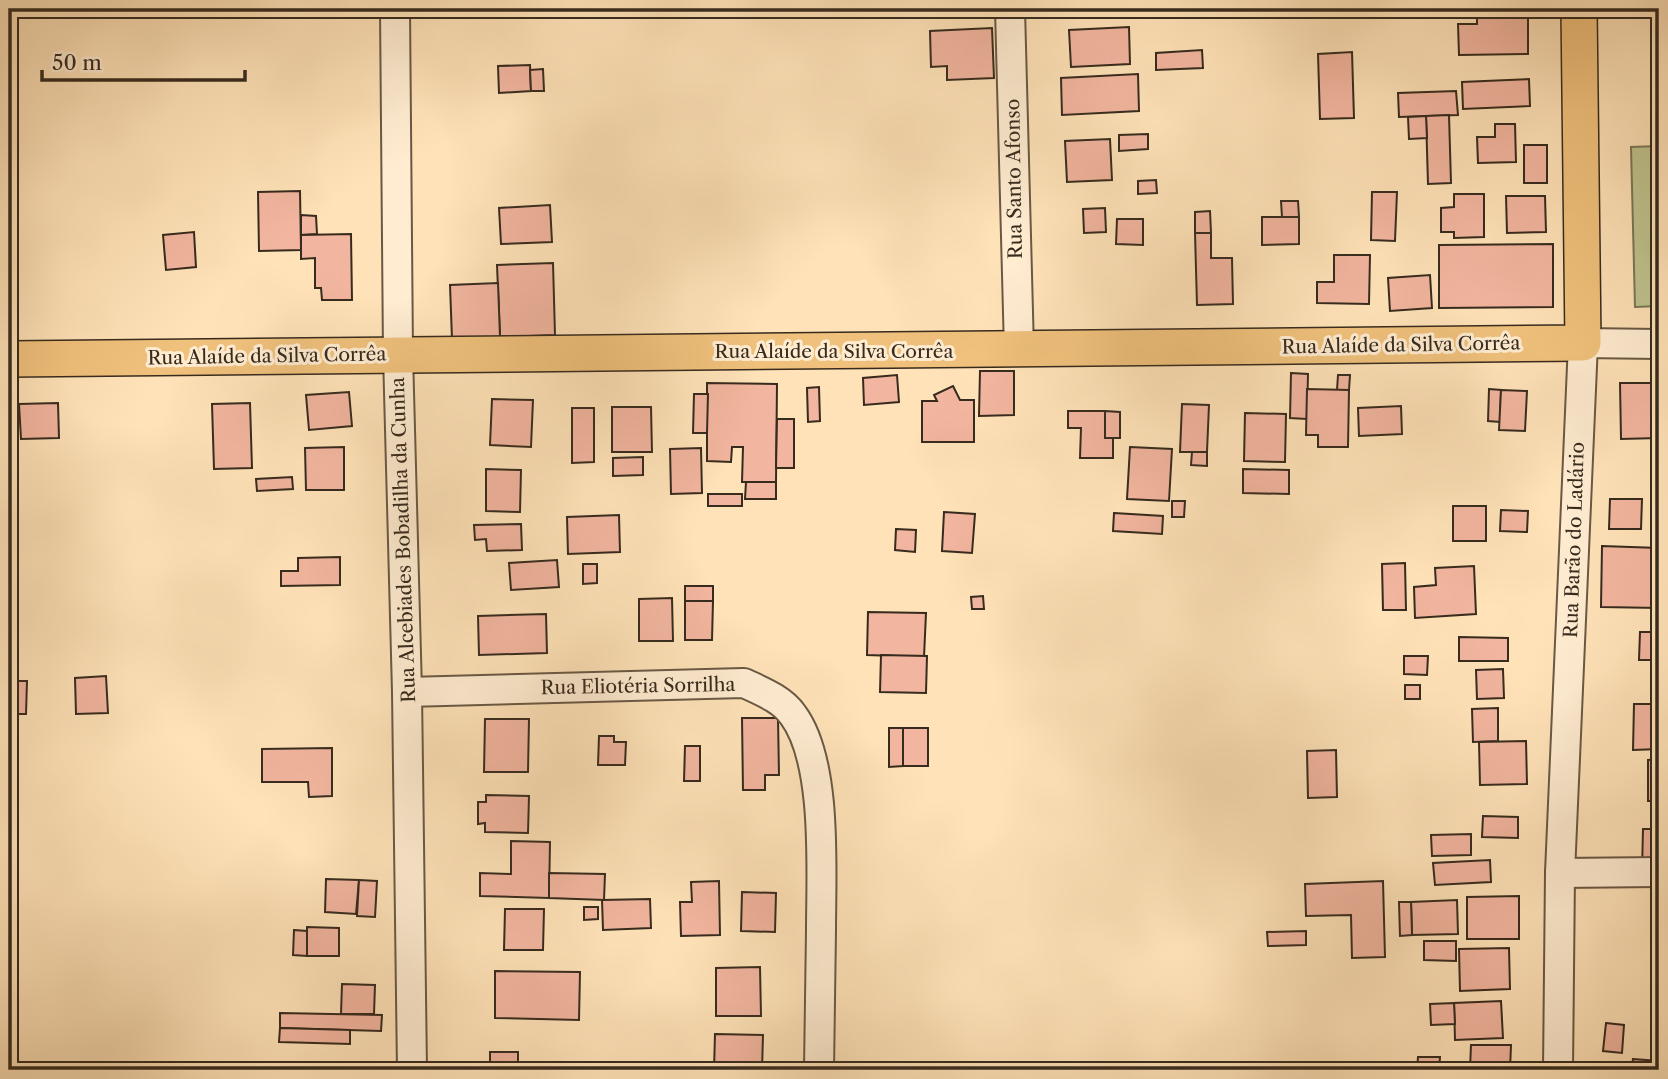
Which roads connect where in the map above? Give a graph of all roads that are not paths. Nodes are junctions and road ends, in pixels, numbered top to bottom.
1 (395, 9) edge
2 (1010, 9) edge
3 (1579, 9) edge
4 (1583, 344) junction
5 (1659, 344) edge
6 (1018, 350) junction
7 (398, 355) junction
8 (9, 359) edge
9 (407, 692) junction
10 (1659, 872) edge
11 (1560, 873) junction
12 (412, 1070) edge
13 (819, 1070) edge
14 (1558, 1070) edge

1 - 7 street, Rua Alcebiades Bobadilha da Cunha
2 - 6 street, Rua Santo Afonso
3 - 4 main road, Rua Barão do Ladário
4 - 5 street, Rua Alaíde da Silva Corrêa
4 - 6 main road, Rua Alaíde da Silva Corrêa
4 - 11 street, Rua Barão do Ladário
6 - 7 main road, Rua Alaíde da Silva Corrêa
7 - 8 main road, Rua Alaíde da Silva Corrêa
7 - 9 street, Rua Alcebiades Bobadilha da Cunha
9 - 12 street, Rua Alcebiades Bobadilha da Cunha
9 - 13 street, Rua Eliotéria Sorrilha
10 - 11 street
11 - 14 street, Rua Barão do Ladário

